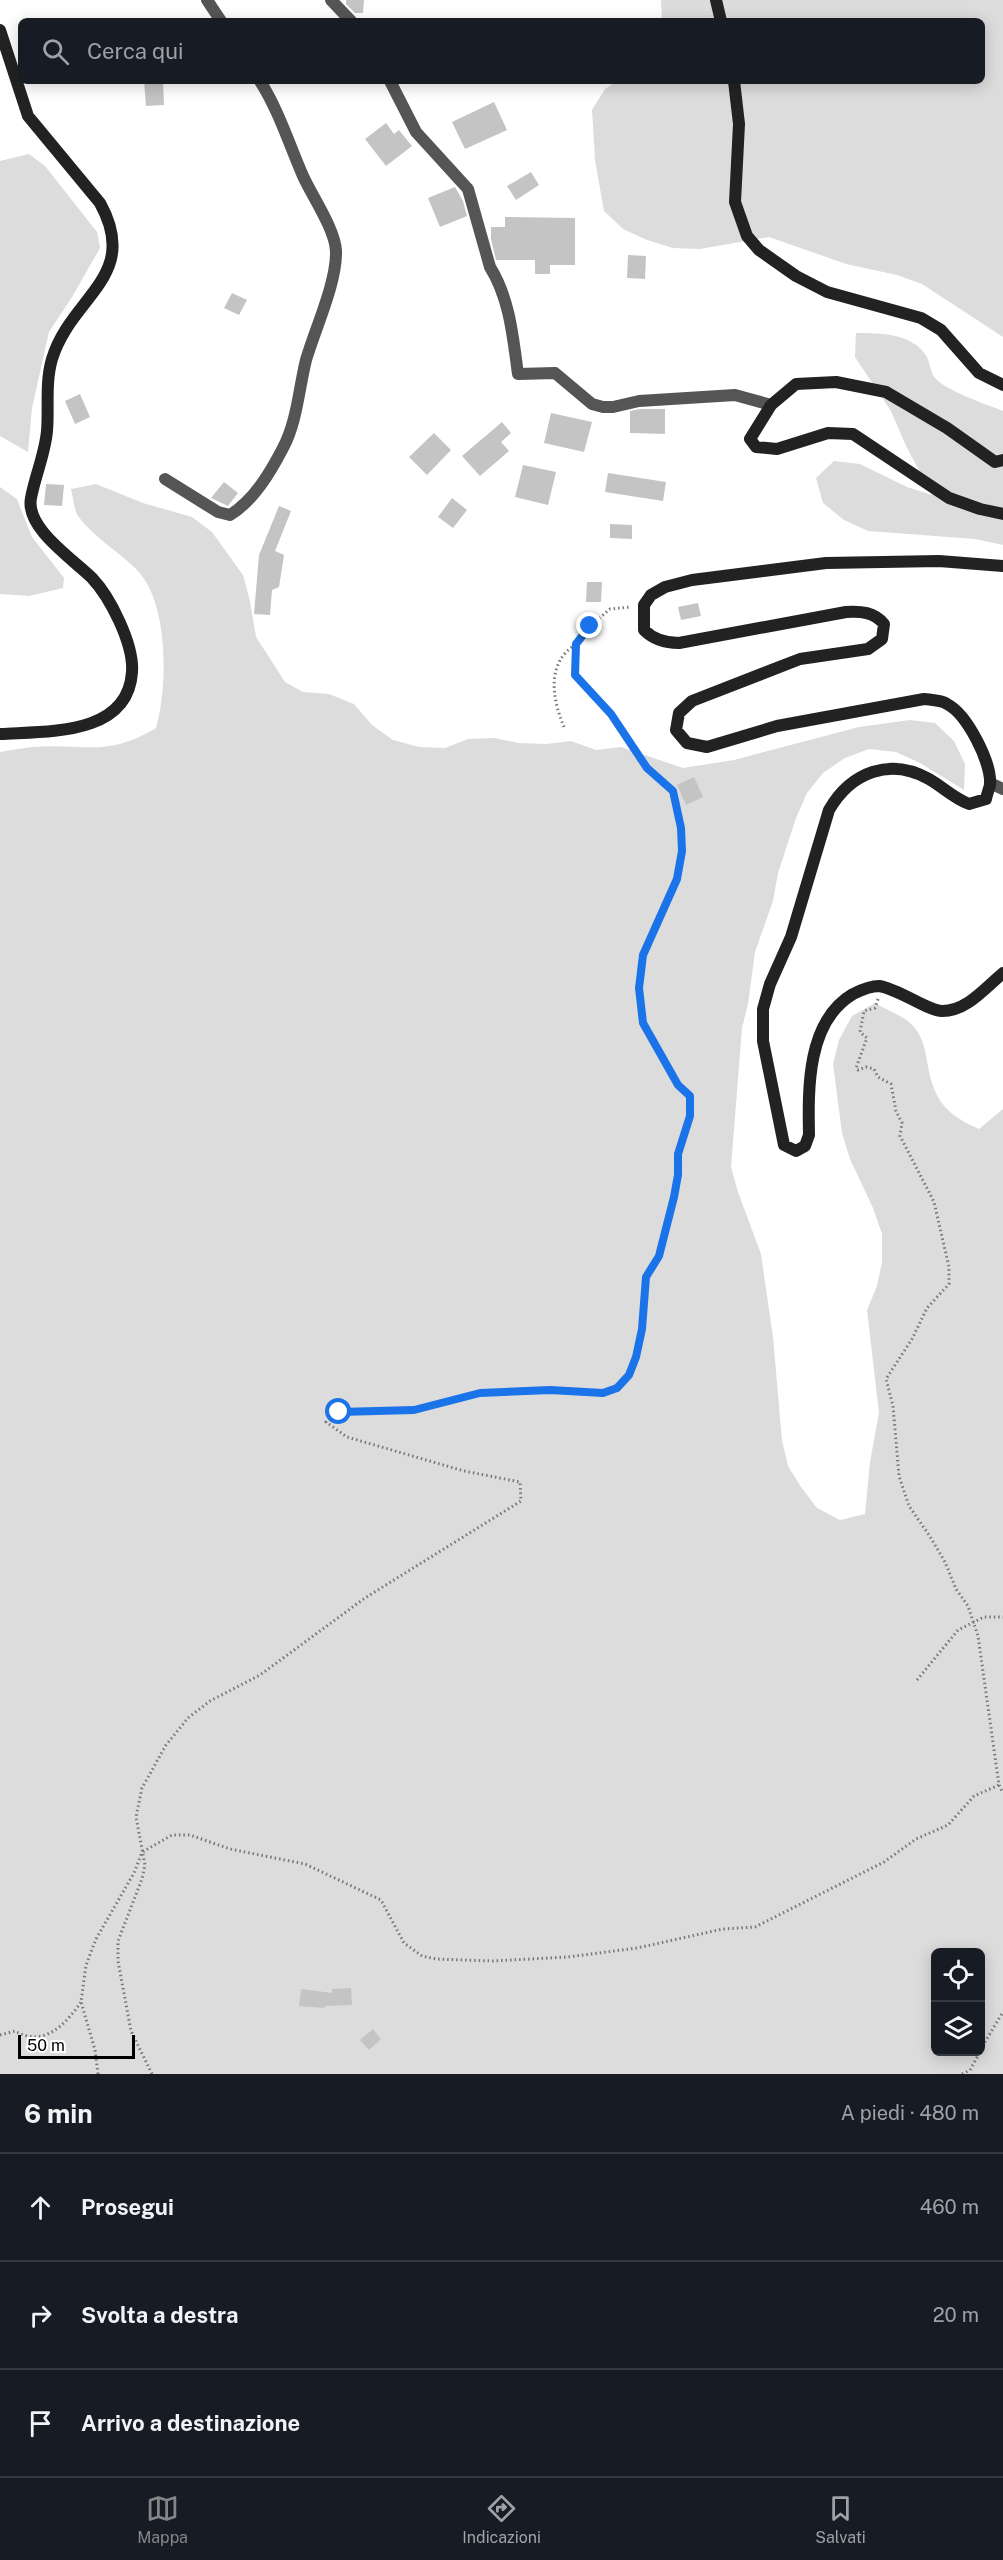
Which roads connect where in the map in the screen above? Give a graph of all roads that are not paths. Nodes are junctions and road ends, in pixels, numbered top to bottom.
1 (207, 0) edge
2 (331, 0) edge
3 (716, 0) edge
4 (219, 18) edge
5 (348, 18) edge
6 (720, 18) edge
7 (0, 30) edge
8 (262, 84) edge
9 (392, 84) edge
10 (734, 84) edge
11 (1003, 385) edge
12 (771, 405) junction
13 (1003, 460) edge
14 (165, 479) dead end
15 (1003, 514) edge
16 (1003, 566) edge
17 (0, 734) edge
18 (990, 783) junction
19 (1003, 789) edge
20 (1003, 974) edge

1 - 4 street
2 - 5 street
3 - 6 street
7 - 17 street
8 - 14 street
9 - 12 street
10 - 11 street
12 - 13 street
12 - 15 street
16 - 18 street
18 - 19 street
18 - 20 street

